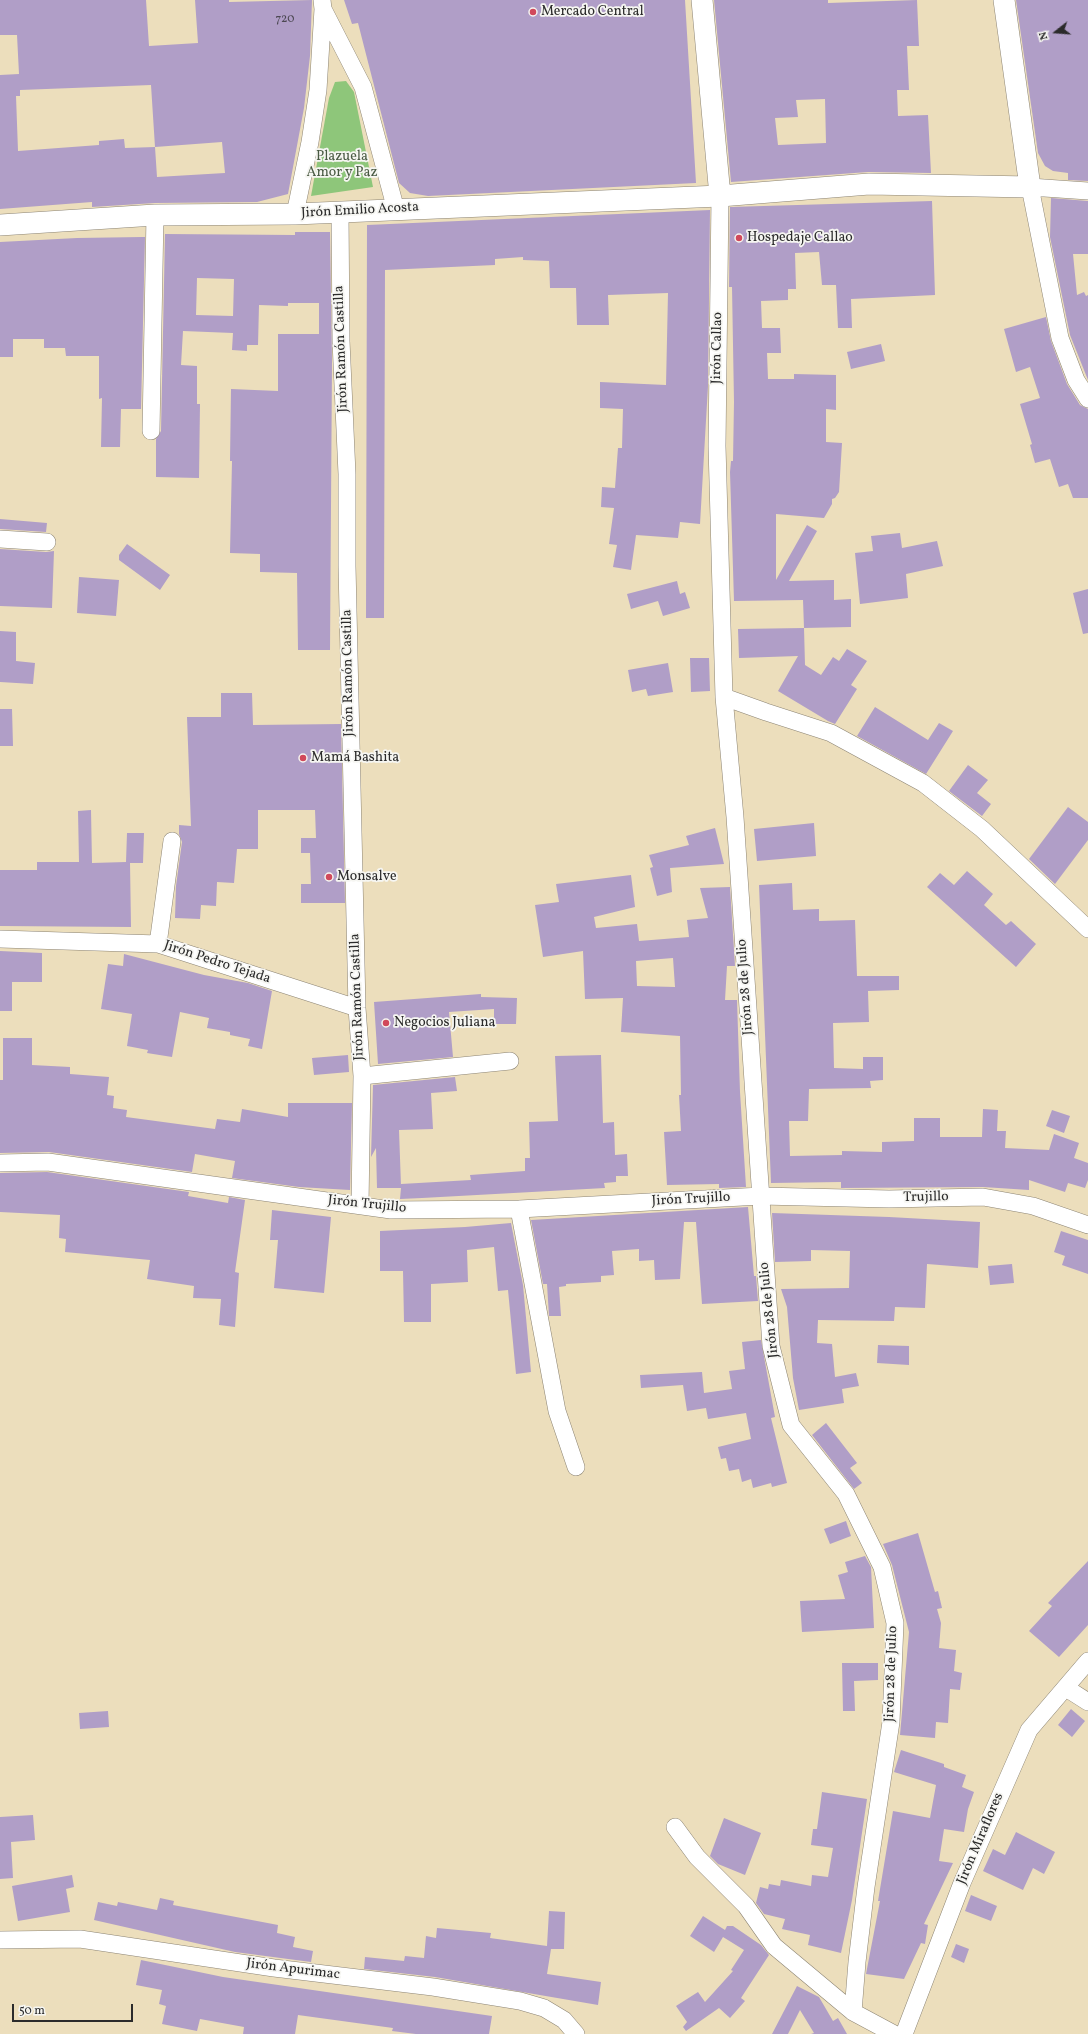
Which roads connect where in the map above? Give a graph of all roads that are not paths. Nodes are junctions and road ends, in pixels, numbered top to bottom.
1 (702, 0) edge
2 (1004, 0) edge
3 (323, 4) edge
4 (1030, 187) junction
5 (1088, 191) edge
6 (720, 196) junction
7 (396, 210) junction
8 (340, 212) junction
9 (295, 214) junction
10 (155, 215) junction
11 (0, 226) edge
12 (1088, 399) edge
13 (151, 431) dead end
14 (0, 539) edge
15 (47, 542) dead end
16 (724, 697) junction
17 (172, 841) dead end
18 (1088, 929) edge
19 (0, 938) edge
20 (158, 944) junction
21 (357, 1008) junction
22 (510, 1061) dead end
23 (362, 1076) junction
24 (0, 1163) edge
25 (761, 1196) junction
26 (360, 1205) junction
27 (520, 1209) junction
28 (1088, 1225) edge
29 (576, 1467) dead end
30 (1088, 1661) edge
31 (1066, 1688) junction
32 (1088, 1702) edge
33 (675, 1827) dead end
34 (0, 1940) edge
35 (853, 2012) junction
36 (576, 2034) edge
37 (894, 2034) edge
38 (904, 2034) edge

1 - 6 street, Jirón Callao
2 - 4 street
3 - 7 street
3 - 9 street
4 - 5 street
4 - 6 street, Jirón Emilio Acosta
4 - 12 street
6 - 7 street, Jirón Emilio Acosta
6 - 16 street, Jirón Callao
7 - 8 street, Jirón Emilio Acosta
8 - 9 street, Jirón Emilio Acosta
8 - 21 street, Jirón Ramón Castilla
9 - 10 street, Jirón Emilio Acosta
10 - 11 street, Jirón Emilio Acosta
10 - 13 street
14 - 15 street
16 - 18 street
16 - 25 street, Jirón 28 de Julio
17 - 20 street
19 - 20 street, Jirón Pedro Tejada
20 - 21 street, Jirón Pedro Tejada
21 - 23 street, Jirón Ramón Castilla
22 - 23 street
23 - 26 street, Jirón Ramón Castilla
24 - 26 street, Jirón Trujillo
25 - 27 street, Jirón Trujillo
25 - 28 street, Trujillo
25 - 35 street, Jirón 28 de Julio
26 - 27 street, Jirón Trujillo
27 - 29 street
30 - 31 street, Jirón Miraflores
31 - 32 street
31 - 38 street, Jirón Miraflores
33 - 35 street
34 - 36 street, Jirón Apurimac
35 - 37 street

